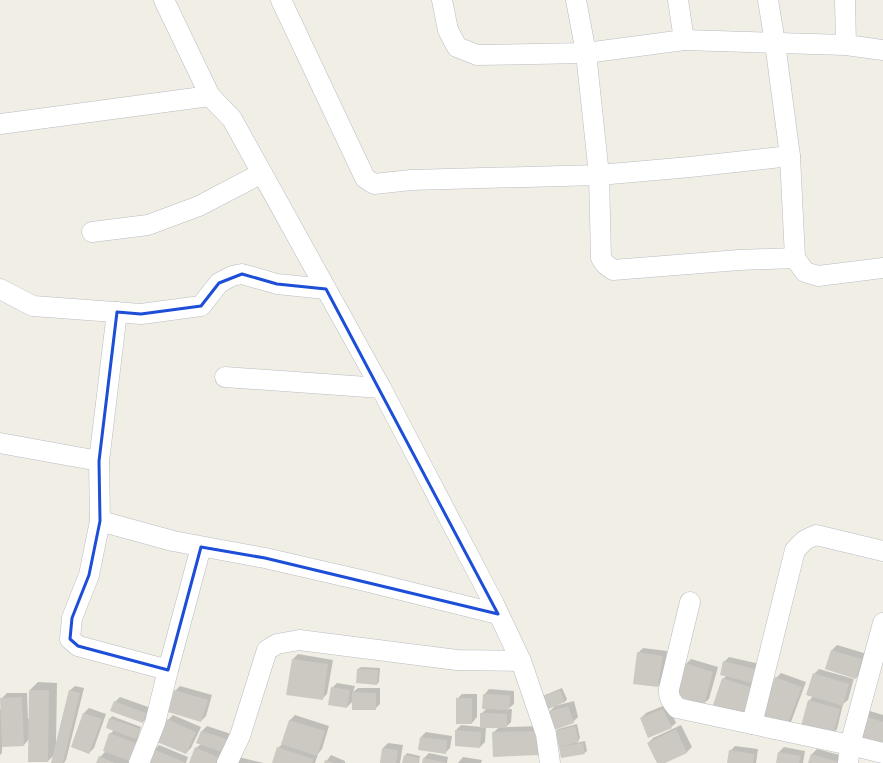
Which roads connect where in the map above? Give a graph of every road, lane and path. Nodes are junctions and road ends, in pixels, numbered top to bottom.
1 (164, 0) edge
2 (281, 0) edge
3 (442, 0) edge
4 (576, 0) edge
5 (678, 0) edge
6 (768, 0) edge
7 (846, 0) edge
8 (684, 40) junction
9 (775, 43) junction
10 (846, 45) junction
11 (883, 50) edge
12 (586, 53) junction
13 (210, 96) junction
14 (0, 124) edge
15 (790, 156) junction
16 (262, 173) junction
17 (599, 174) junction
18 (92, 232) dead end
19 (795, 258) junction
20 (883, 268) edge
21 (0, 289) edge
22 (326, 289) junction
23 (117, 312) junction
24 (225, 377) dead end
25 (381, 388) junction
26 (0, 443) edge
27 (100, 461) junction
28 (100, 521) junction
29 (201, 547) junction
30 (883, 551) edge
31 (690, 602) dead end
32 (498, 614) junction
33 (883, 623) edge
34 (521, 660) junction
35 (168, 670) junction
36 (752, 724) junction
37 (883, 753) edge
38 (849, 754) edge
39 (140, 763) edge
40 (227, 763) edge
41 (550, 763) edge

1 - 13 street
2 - 17 street
3 - 12 street
4 - 12 street
5 - 8 street
6 - 9 street
7 - 10 street
8 - 9 street
8 - 12 street
9 - 10 street
9 - 15 street
10 - 11 street
12 - 17 street
13 - 14 street
13 - 16 street
15 - 17 street
15 - 19 street
16 - 18 street
16 - 22 street
17 - 19 street
19 - 20 street
21 - 23 street
22 - 23 street
22 - 25 street
23 - 27 street
24 - 25 street
25 - 32 street
26 - 27 street
27 - 28 street
28 - 29 street
28 - 35 street
29 - 32 street
29 - 35 street
30 - 36 street
31 - 36 street
32 - 34 street
33 - 38 street
34 - 40 street
34 - 41 street
35 - 39 street
36 - 38 street
37 - 38 street

